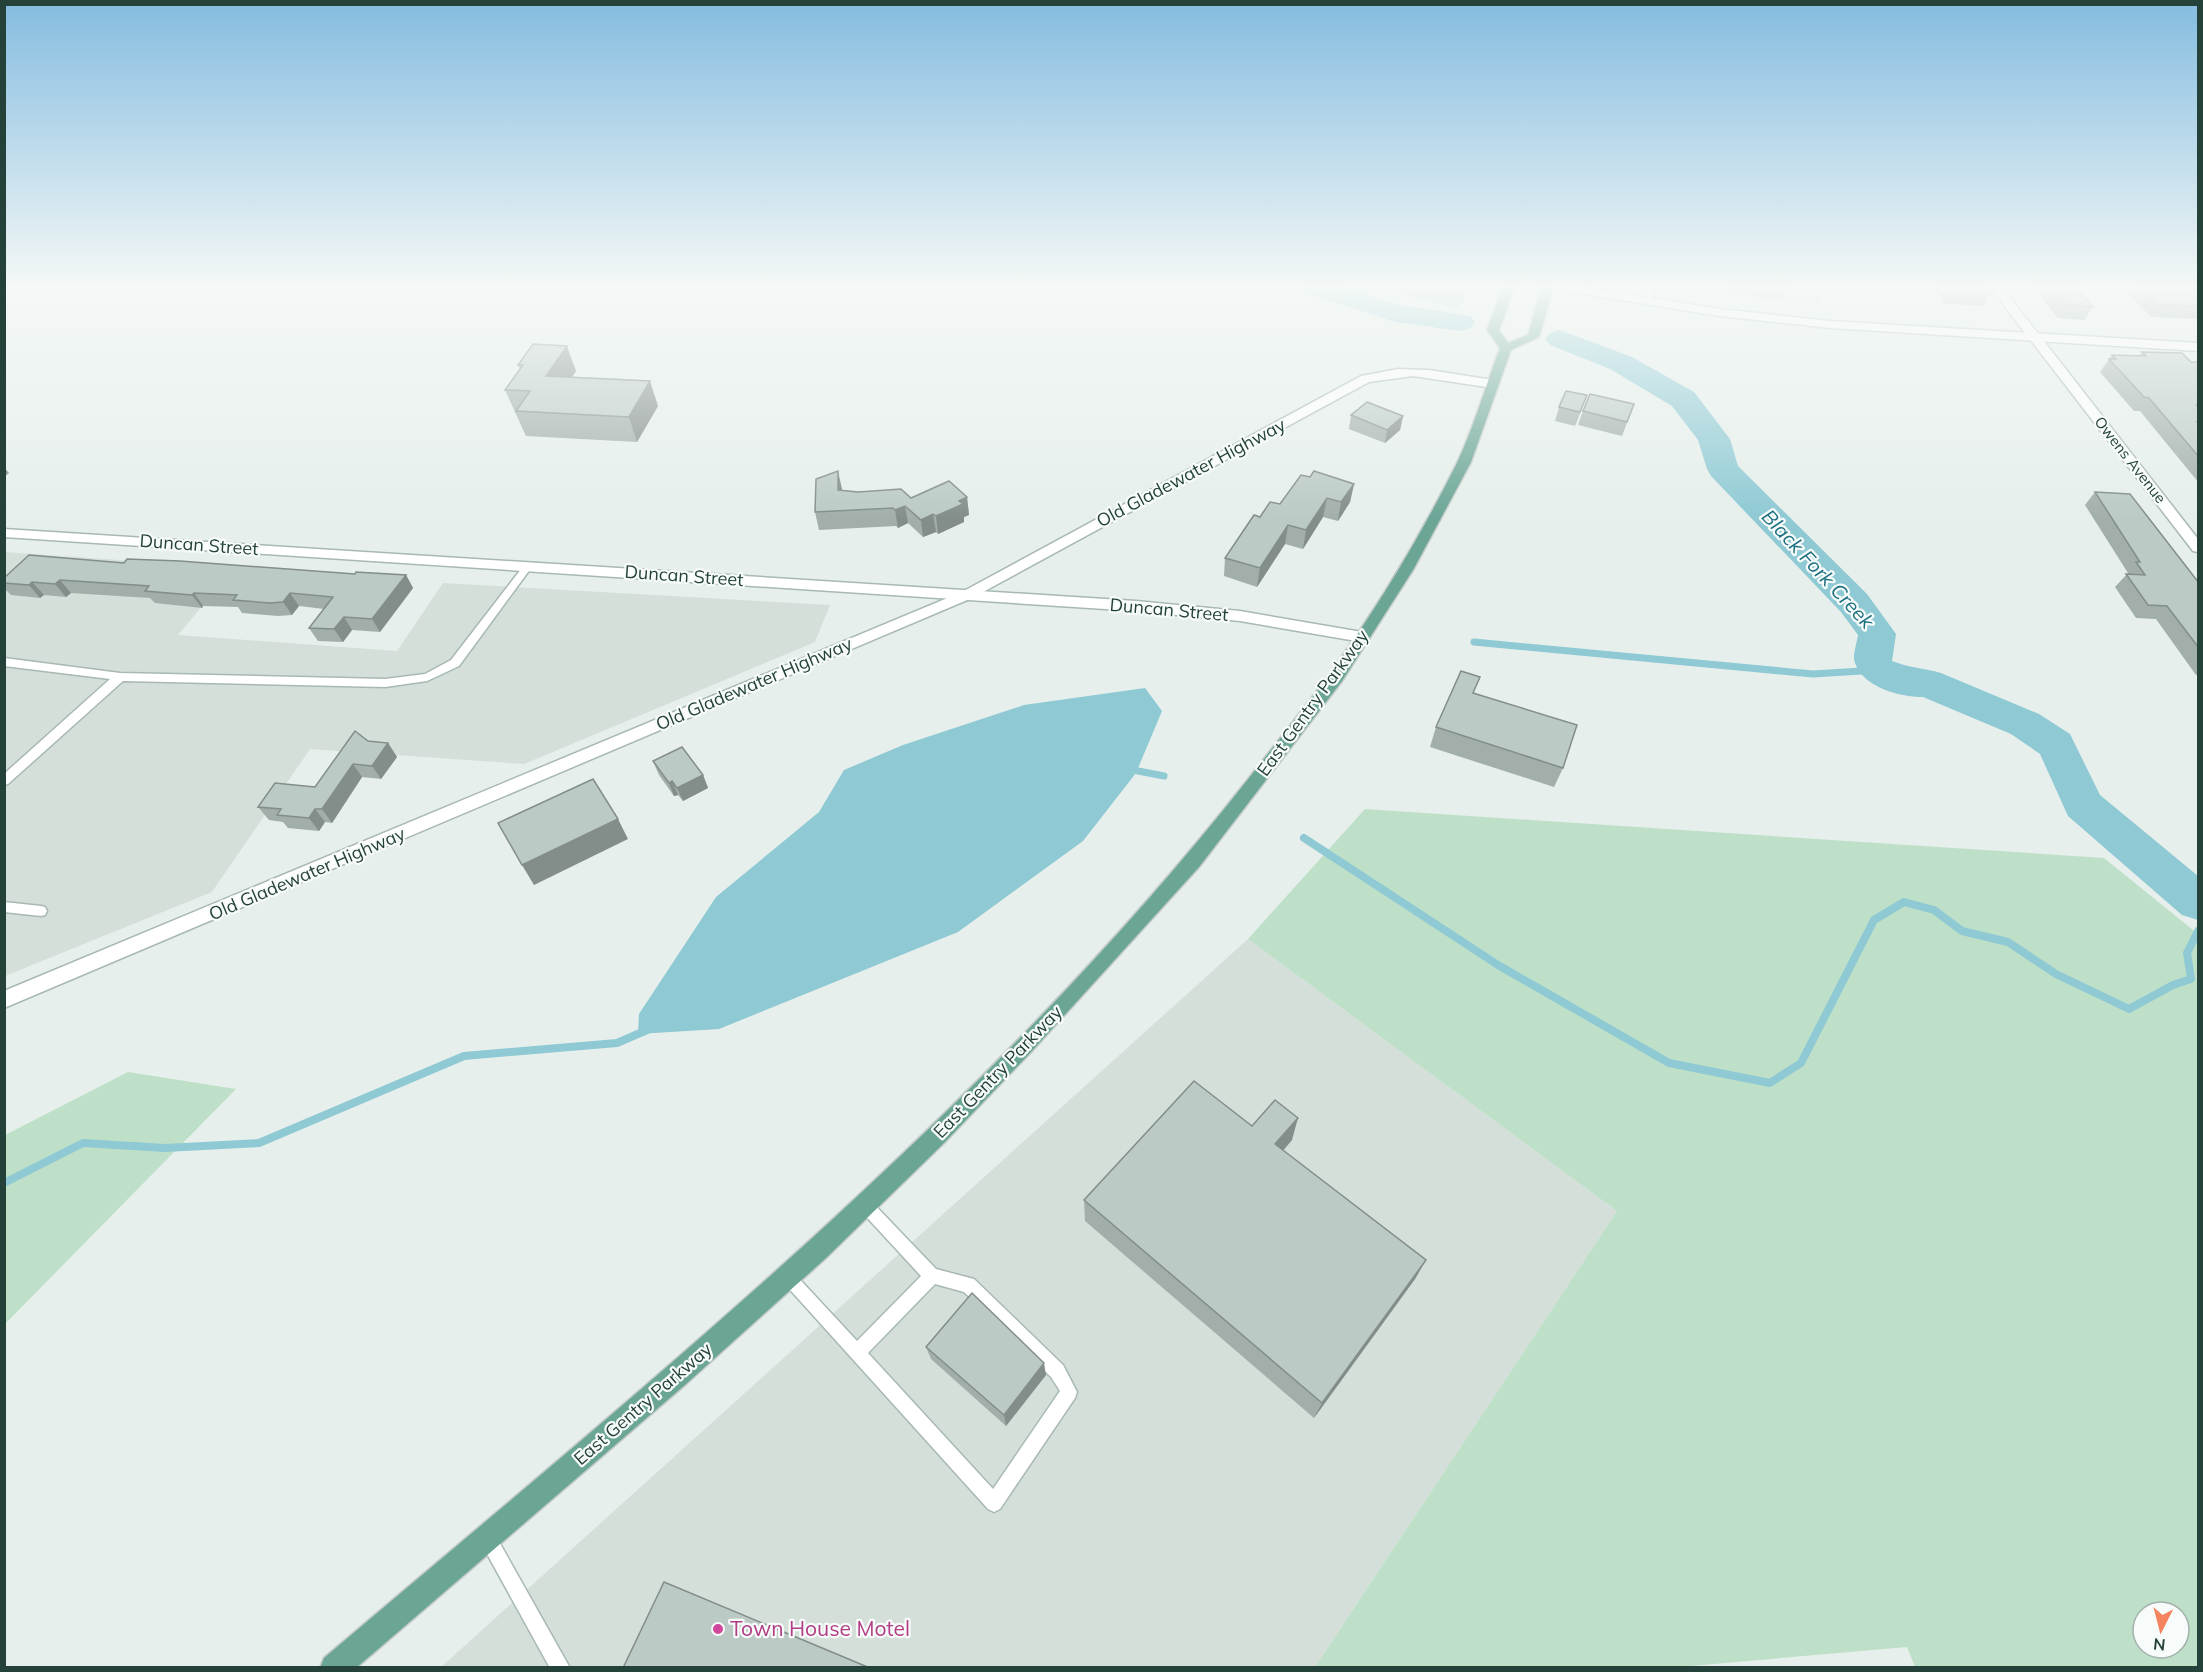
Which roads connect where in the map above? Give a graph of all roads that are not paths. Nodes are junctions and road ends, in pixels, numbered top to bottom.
1 (1500, 364) edge
2 (2055, 364) edge
3 (1493, 384) junction
4 (4, 533) edge
5 (2199, 548) edge
6 (528, 566) junction
7 (967, 595) junction
8 (1362, 637) junction
9 (4, 662) edge
10 (120, 677) junction
11 (5, 780) edge
12 (4, 906) edge
13 (41, 911) dead end
14 (4, 1000) edge
15 (865, 1205) junction
16 (932, 1276) junction
17 (788, 1277) junction
18 (857, 1352) junction
19 (487, 1537) junction
20 (334, 1668) edge
21 (561, 1668) edge

1 - 3 main road, East Gentry Parkway
2 - 5 street, Owens Avenue
3 - 7 street, Old Gladewater Highway
3 - 8 main road, East Gentry Parkway
4 - 6 street, Duncan Street
6 - 7 street, Duncan Street
6 - 10 lane
7 - 8 street, Duncan Street
7 - 14 street, Old Gladewater Highway
8 - 15 main road, East Gentry Parkway
9 - 10 lane
10 - 11 lane
12 - 13 lane
15 - 16 lane
15 - 17 main road, East Gentry Parkway
16 - 18 lane
16 - 18 lane
17 - 18 lane
17 - 19 main road, East Gentry Parkway
19 - 20 main road, East Gentry Parkway
19 - 21 lane

